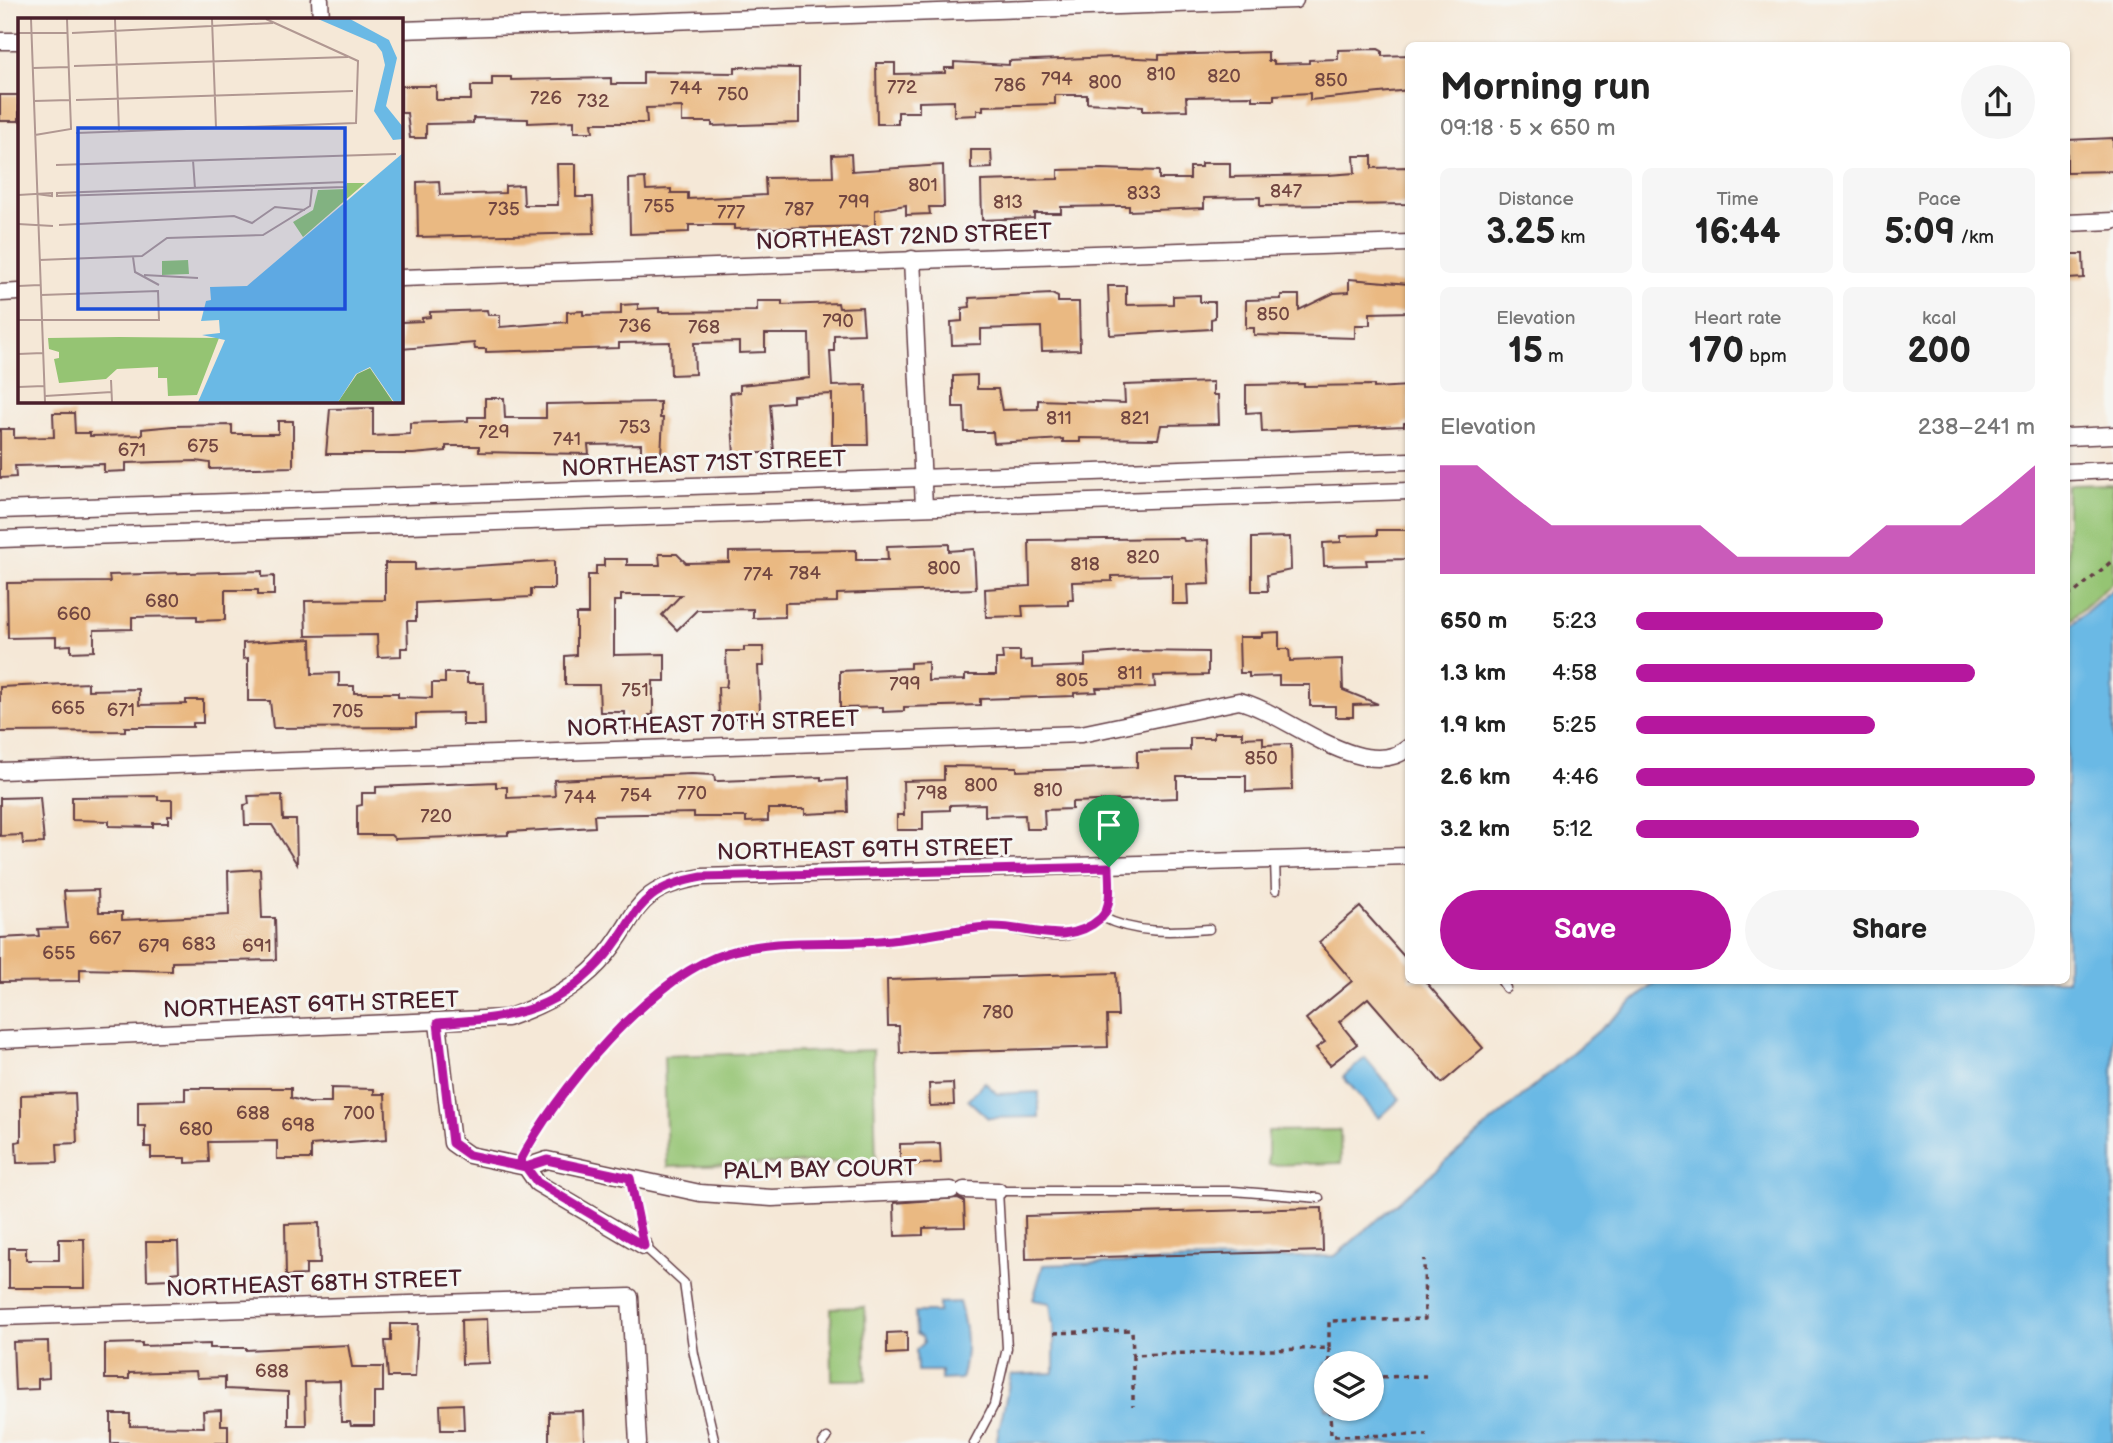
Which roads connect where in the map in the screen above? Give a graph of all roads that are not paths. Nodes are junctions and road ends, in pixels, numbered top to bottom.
1 (320, 0) edge
2 (1295, 0) edge
3 (1090, 4) edge
4 (321, 18) edge
5 (402, 30) edge
6 (0, 41) edge
7 (18, 41) edge
8 (2113, 221) edge
9 (2070, 223) edge
10 (1405, 243) edge
11 (912, 259) junction
12 (402, 278) edge
13 (18, 292) edge
14 (0, 293) edge
15 (2113, 435) edge
16 (2070, 437) edge
17 (1405, 461) edge
18 (2113, 470) edge
19 (2070, 472) edge
20 (923, 479) junction
21 (1405, 491) edge
22 (924, 506) junction
23 (0, 510) edge
24 (0, 539) edge
25 (1405, 750) edge
26 (0, 771) edge
27 (1405, 856) edge
28 (1275, 861) junction
29 (1109, 867) junction
30 (1276, 890) dead end
31 (1102, 917) junction
32 (1209, 929) dead end
33 (438, 1023) junction
34 (0, 1040) edge
35 (522, 1165) junction
36 (630, 1178) junction
37 (998, 1191) junction
38 (1319, 1198) dead end
39 (644, 1246) junction
40 (0, 1317) edge
41 (638, 1443) edge
42 (715, 1443) edge
43 (974, 1443) edge

1 - 4 street
2 - 3 street
3 - 5 street
6 - 7 street
8 - 9 street
10 - 11 street, NORTHEAST 72ND STREET
11 - 12 street, NORTHEAST 72ND STREET
11 - 20 street
13 - 14 street
15 - 16 street
17 - 20 street, NORTHEAST 71ST STREET
18 - 19 street
20 - 22 street
20 - 23 street, NORTHEAST 71ST STREET
21 - 22 street
22 - 24 street
25 - 26 street, NORTHEAST 70TH STREET
27 - 28 street, NORTHEAST 69TH STREET
28 - 29 street, NORTHEAST 69TH STREET
28 - 30 lane
29 - 31 lane
29 - 33 street, NORTHEAST 69TH STREET
31 - 32 lane
31 - 35 lane
33 - 34 street, NORTHEAST 69TH STREET
33 - 35 street, PALM BAY COURT
35 - 36 street, PALM BAY COURT
35 - 39 street
36 - 37 street, PALM BAY COURT
36 - 39 lane
37 - 38 lane
37 - 43 lane
39 - 42 lane
40 - 41 street, NORTHEAST 68TH STREET

